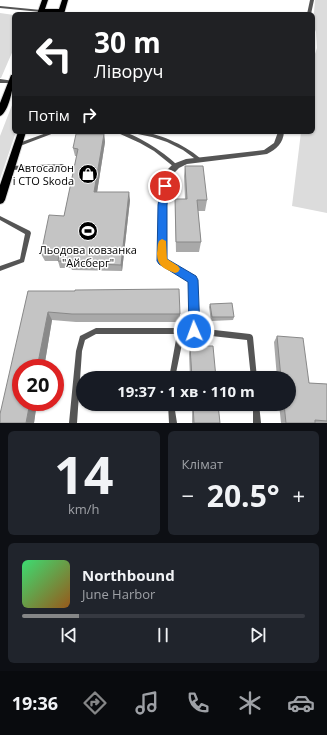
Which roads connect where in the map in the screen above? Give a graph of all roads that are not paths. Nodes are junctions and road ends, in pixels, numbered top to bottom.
1 (46, 0) edge
2 (65, 0) edge
3 (312, 0) edge
4 (0, 7) edge
5 (34, 12) edge
6 (41, 12) edge
7 (62, 12) edge
8 (309, 12) edge
9 (0, 81) edge
10 (12, 81) edge
11 (12, 83) edge
12 (0, 113) edge
13 (21, 134) edge
14 (48, 134) edge
15 (125, 134) edge
16 (143, 134) edge
17 (281, 134) edge
18 (18, 145) junction
19 (200, 160) junction
20 (63, 166) dead end
21 (176, 166) junction
22 (10, 168) junction
23 (0, 200) edge
24 (0, 218) edge
25 (162, 261) joint
26 (0, 269) edge
27 (181, 331) junction
28 (194, 331) junction
29 (173, 371) edge
30 (253, 371) edge
31 (172, 411) edge
32 (257, 411) edge
33 (73, 423) edge
34 (173, 423) edge
35 (258, 423) edge

1 - 6 main road
2 - 7 main road
3 - 8 street
4 - 5 street
9 - 10 street
11 - 12 main road
13 - 18 main road
14 - 18 lane
15 - 21 lane
16 - 19 lane
17 - 19 street
18 - 22 main road
19 - 21 street
20 - 22 lane
21 - 25 street
22 - 23 main road
24 - 26 lane
25 - 28 lane
27 - 28 lane
27 - 29 lane
27 - 33 lane
28 - 30 lane
31 - 34 lane
32 - 35 lane

